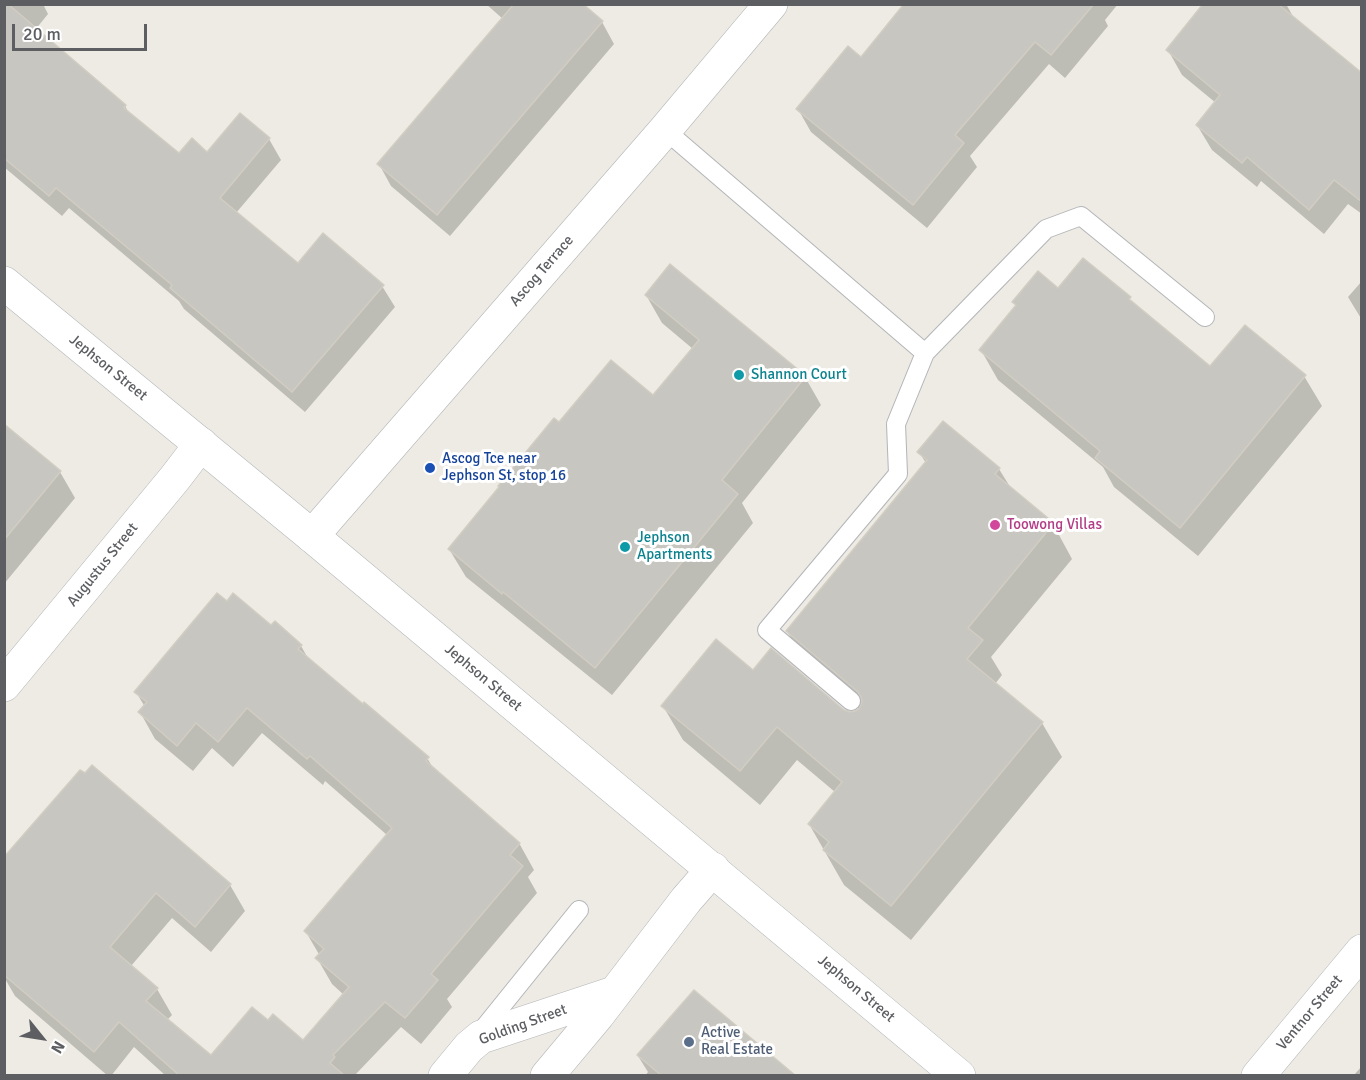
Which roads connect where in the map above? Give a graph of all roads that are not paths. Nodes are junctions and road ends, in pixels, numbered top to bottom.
1 (754, 11) edge
2 (665, 130) junction
3 (4, 283) edge
4 (1205, 317) dead end
5 (926, 353) junction
6 (201, 444) junction
7 (312, 536) junction
8 (4, 685) edge
9 (851, 701) dead end
10 (713, 869) junction
11 (579, 910) dead end
12 (1362, 951) edge
13 (614, 993) junction
14 (469, 1047) junction
15 (445, 1076) edge
16 (547, 1076) edge
17 (959, 1076) edge
18 (1258, 1076) edge

1 - 2 street, Ascog Terrace
2 - 5 lane
2 - 7 street, Ascog Terrace
3 - 6 street, Jephson Street
4 - 5 lane
5 - 9 lane
6 - 7 street, Jephson Street
6 - 8 street, Augustus Street
7 - 10 street, Jephson Street
10 - 13 street, Golding Street
10 - 17 street, Jephson Street
11 - 14 lane
12 - 18 street, Ventnor Street
13 - 14 street, Golding Street
13 - 16 street, Golding Street
14 - 15 street, Golding Street

